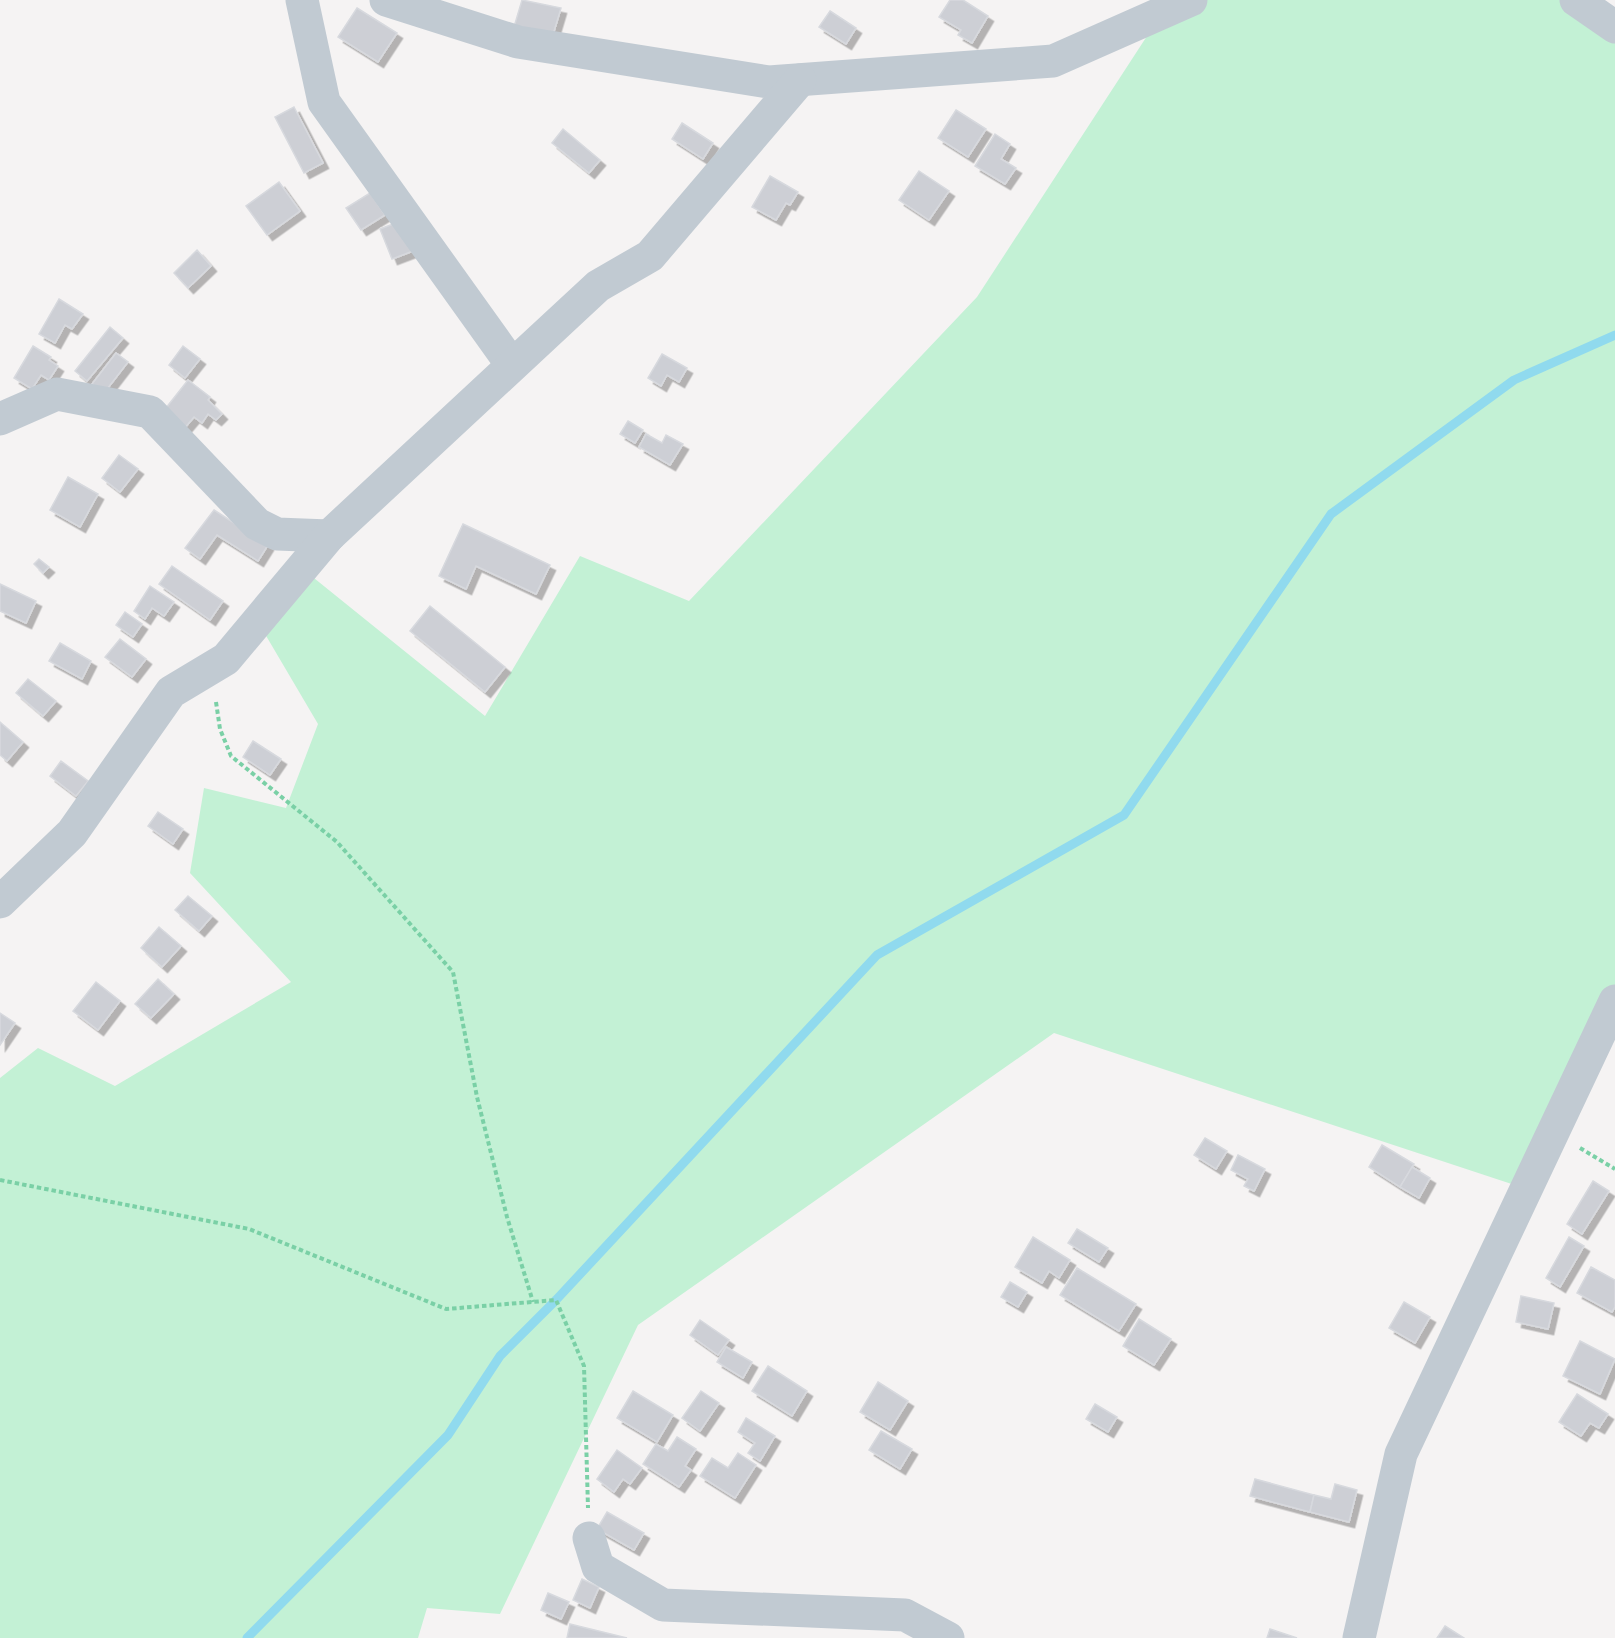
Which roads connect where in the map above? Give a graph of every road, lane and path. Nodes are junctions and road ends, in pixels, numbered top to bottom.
1 (302, 0) edge
2 (386, 0) edge
3 (1191, 0) edge
4 (1576, 0) edge
5 (1615, 27) edge
6 (800, 80) junction
7 (512, 365) junction
8 (0, 419) edge
9 (329, 536) junction
10 (216, 665) junction
11 (0, 902) edge
12 (1615, 1001) edge
13 (1571, 1144) dead end
14 (1615, 1169) edge
15 (0, 1180) edge
16 (533, 1302) junction
17 (589, 1538) joint
18 (948, 1638) edge
19 (1359, 1638) edge

1 - 7 street
2 - 6 street
3 - 6 street
4 - 5 street
6 - 7 street
7 - 9 street
8 - 9 street
9 - 10 street
10 - 11 street
10 - 16 path
12 - 19 street
13 - 14 path
15 - 16 path
16 - 17 path
17 - 18 street

